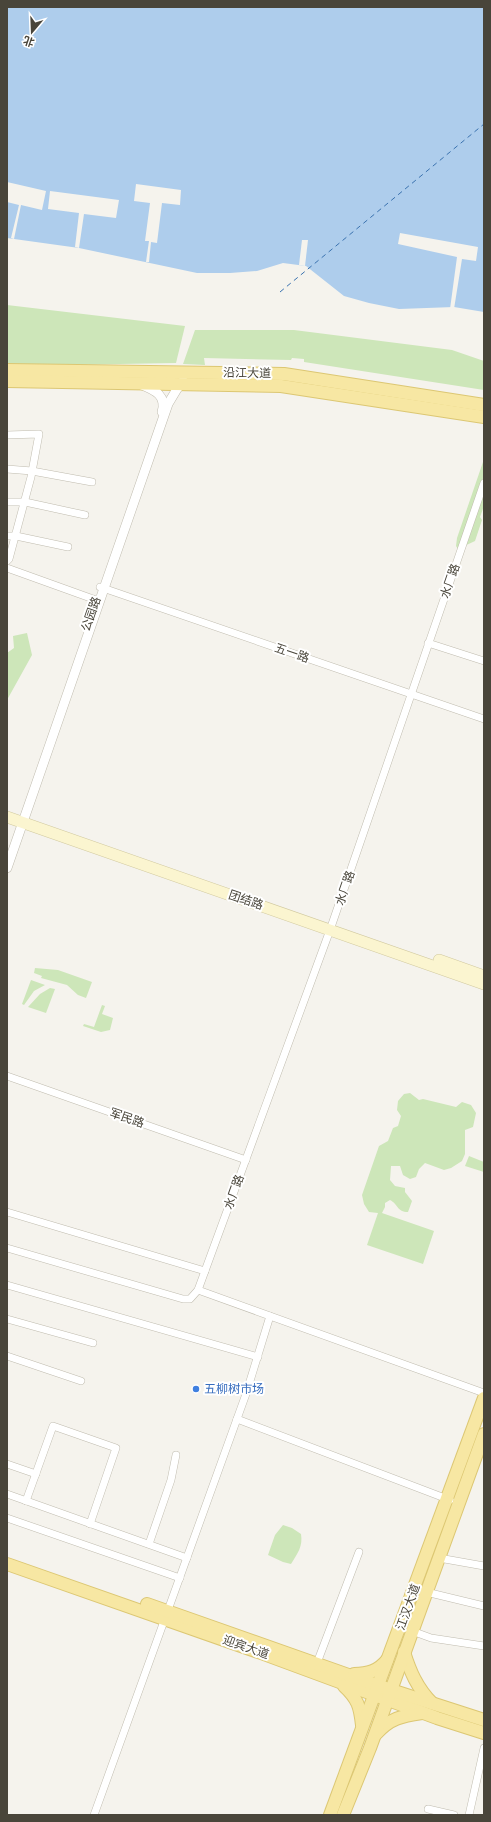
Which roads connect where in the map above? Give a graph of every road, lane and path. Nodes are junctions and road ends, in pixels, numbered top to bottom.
1 (7, 370) edge
2 (199, 373) junction
3 (7, 382) edge
4 (139, 384) junction
5 (180, 384) junction
6 (484, 404) edge
7 (484, 417) edge
8 (7, 435) edge
9 (7, 469) edge
10 (32, 470) junction
11 (92, 482) dead end
12 (484, 483) edge
13 (7, 502) edge
14 (25, 502) junction
15 (84, 515) dead end
16 (7, 536) edge
17 (16, 536) junction
18 (68, 547) dead end
19 (7, 562) edge
20 (7, 568) edge
21 (102, 588) junction
22 (96, 600) junction
23 (428, 643) junction
24 (484, 661) edge
25 (410, 693) junction
26 (484, 719) edge
27 (7, 810) edge
28 (7, 817) edge
29 (22, 819) junction
30 (7, 856) edge
31 (7, 868) edge
32 (332, 926) junction
33 (484, 976) edge
34 (484, 984) edge
35 (7, 1076) edge
36 (246, 1160) junction
37 (7, 1212) edge
38 (7, 1248) edge
39 (206, 1271) junction
40 (7, 1285) edge
41 (198, 1290) junction
42 (270, 1316) junction
43 (7, 1319) edge
44 (93, 1343) dead end
45 (7, 1356) edge
46 (258, 1357) junction
47 (80, 1381) dead end
48 (484, 1393) edge
49 (484, 1398) edge
50 (237, 1419) junction
51 (484, 1434) edge
52 (176, 1455) dead end
53 (7, 1464) edge
54 (36, 1474) junction
55 (458, 1488) junction
56 (7, 1494) edge
57 (26, 1501) junction
58 (454, 1501) junction
59 (448, 1517) junction
60 (7, 1518) edge
61 (90, 1524) junction
62 (149, 1544) junction
63 (359, 1552) dead end
64 (7, 1557) edge
65 (187, 1558) junction
66 (439, 1558) junction
67 (7, 1564) edge
68 (484, 1566) edge
69 (180, 1578) junction
70 (426, 1592) junction
71 (484, 1606) edge
72 (166, 1615) junction
73 (412, 1631) junction
74 (484, 1646) edge
75 (404, 1652) junction
76 (388, 1659) junction
77 (317, 1663) junction
78 (344, 1678) junction
79 (377, 1690) junction
80 (389, 1695) junction
81 (434, 1705) junction
82 (423, 1713) junction
83 (484, 1720) edge
84 (362, 1728) junction
85 (484, 1733) edge
86 (374, 1736) junction
87 (484, 1748) edge
88 (428, 1810) dead end
89 (94, 1815) edge
90 (330, 1815) edge
91 (344, 1815) edge
92 (454, 1815) edge
93 (469, 1815) edge

1 - 2 main road, 沿江大道
2 - 5 street
2 - 6 main road, 沿江大道
3 - 4 main road, 沿江大道
4 - 5 main road, 沿江大道
4 - 21 street, 公园路
5 - 7 main road, 沿江大道
5 - 21 street
8 - 10 street
9 - 10 street
10 - 11 street
10 - 14 street
12 - 23 street, 水厂路
13 - 14 street
14 - 15 street
14 - 17 street
16 - 17 street
17 - 18 street
17 - 19 street
20 - 22 street
21 - 22 street, 公园路
21 - 25 street, 五一路
21 - 29 street
22 - 29 street, 公园路
23 - 24 street
23 - 25 street, 水厂路
25 - 26 street, 五一路
25 - 32 street, 水厂路
27 - 29 main road, 团结路
28 - 29 main road, 团结路
29 - 30 street, 公园路
29 - 31 street
29 - 32 main road, 团结路
32 - 33 main road, 团结路
32 - 34 main road, 团结路
32 - 36 street, 水厂路
35 - 36 street, 军民路
36 - 39 street, 水厂路
37 - 39 street
38 - 41 street
39 - 41 street, 水厂路
40 - 46 street
41 - 42 street
42 - 46 street
42 - 48 street
43 - 44 street
45 - 47 street
46 - 50 street
49 - 55 main road, 江汉大道
50 - 58 street
50 - 65 street
51 - 55 main road, 江汉大道
52 - 62 street
53 - 54 street
54 - 57 street
54 - 61 street
55 - 58 main road, 江汉大道
56 - 57 street
57 - 61 street
58 - 59 main road, 江汉大道
59 - 66 main road, 江汉大道
59 - 76 main road, 江汉大道
60 - 69 street
61 - 62 street
62 - 65 street
63 - 77 street
64 - 72 main road, 迎宾大道
65 - 69 street
66 - 68 street
66 - 70 main road, 江汉大道
67 - 72 main road, 迎宾大道
69 - 72 street
70 - 71 street
70 - 73 main road, 江汉大道
72 - 77 main road, 迎宾大道
72 - 78 main road, 迎宾大道
72 - 89 street
73 - 74 street
73 - 75 main road, 江汉大道
75 - 80 main road, 江汉大道
75 - 81 main road
76 - 78 main road
76 - 79 main road, 江汉大道
77 - 78 main road, 迎宾大道
78 - 79 main road, 迎宾大道
78 - 84 main road
79 - 80 main road, 迎宾大道
79 - 84 main road, 江汉大道
80 - 81 main road, 迎宾大道
80 - 82 main road, 迎宾大道
80 - 86 main road, 江汉大道
81 - 83 main road, 迎宾大道
82 - 85 main road, 迎宾大道
82 - 86 main road
84 - 90 main road, 江汉大道
86 - 91 main road, 江汉大道
87 - 93 street
88 - 92 street

